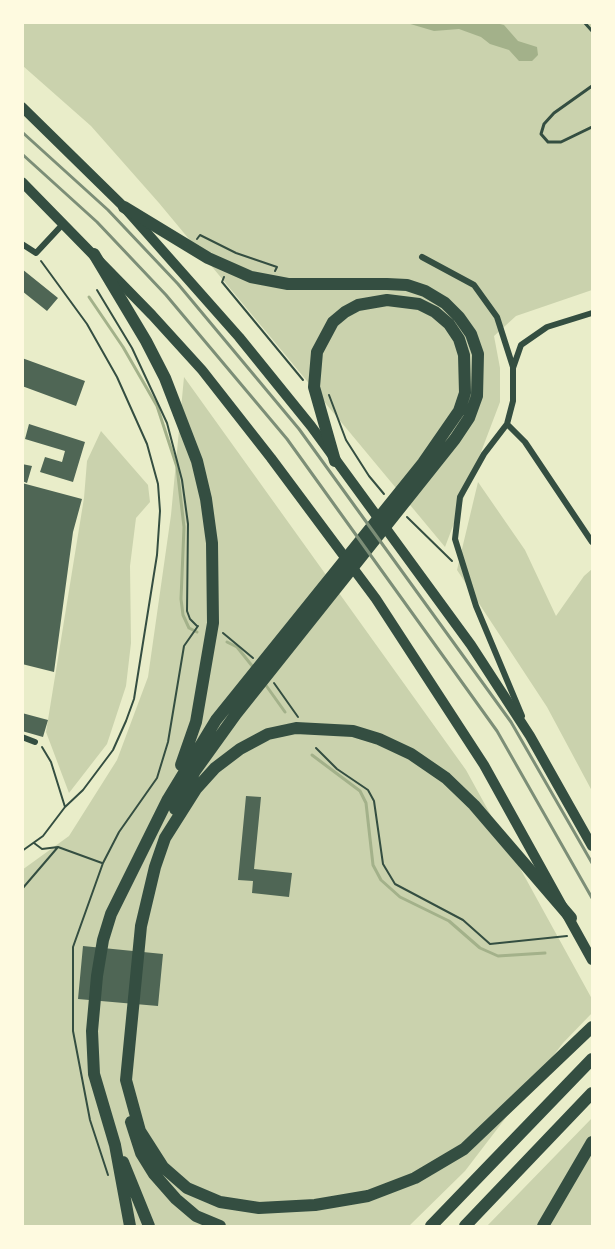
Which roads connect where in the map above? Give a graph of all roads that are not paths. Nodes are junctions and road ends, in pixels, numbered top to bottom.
1 (584, 22) edge
2 (592, 31) edge
3 (592, 86) edge
4 (22, 106) edge
5 (592, 127) edge
6 (22, 182) edge
7 (124, 207) junction
8 (63, 225) junction
9 (22, 244) edge
10 (94, 254) junction
11 (422, 256) dead end
12 (592, 313) edge
13 (513, 368) junction
14 (507, 424) junction
15 (335, 461) junction
16 (427, 466) junction
17 (592, 542) edge
18 (232, 710) junction
19 (530, 736) junction
20 (22, 737) edge
21 (34, 742) road end
22 (168, 799) junction
23 (165, 838) junction
24 (592, 846) edge
25 (572, 918) junction
26 (592, 960) edge
27 (592, 1027) edge
28 (592, 1059) edge
29 (126, 1080) junction
30 (592, 1093) edge
31 (592, 1142) edge
32 (115, 1145) junction
33 (130, 1227) edge
34 (149, 1227) edge
35 (220, 1227) edge
36 (431, 1227) edge
37 (465, 1227) edge
38 (543, 1227) edge

1 - 2 lane
3 - 5 lane
4 - 7 highway
6 - 8 highway
7 - 15 highway
7 - 16 highway
8 - 9 street
8 - 10 highway
10 - 22 highway
10 - 25 highway
11 - 13 street
12 - 13 street
13 - 14 street
14 - 17 street
14 - 19 street
15 - 16 highway
15 - 19 highway
16 - 18 highway
18 - 22 highway
18 - 23 highway
19 - 24 highway
20 - 21 street
22 - 32 highway
23 - 25 highway
23 - 29 highway
25 - 26 highway
27 - 29 highway
28 - 36 highway
29 - 35 highway
30 - 37 highway
31 - 38 highway
32 - 33 highway
32 - 34 highway

